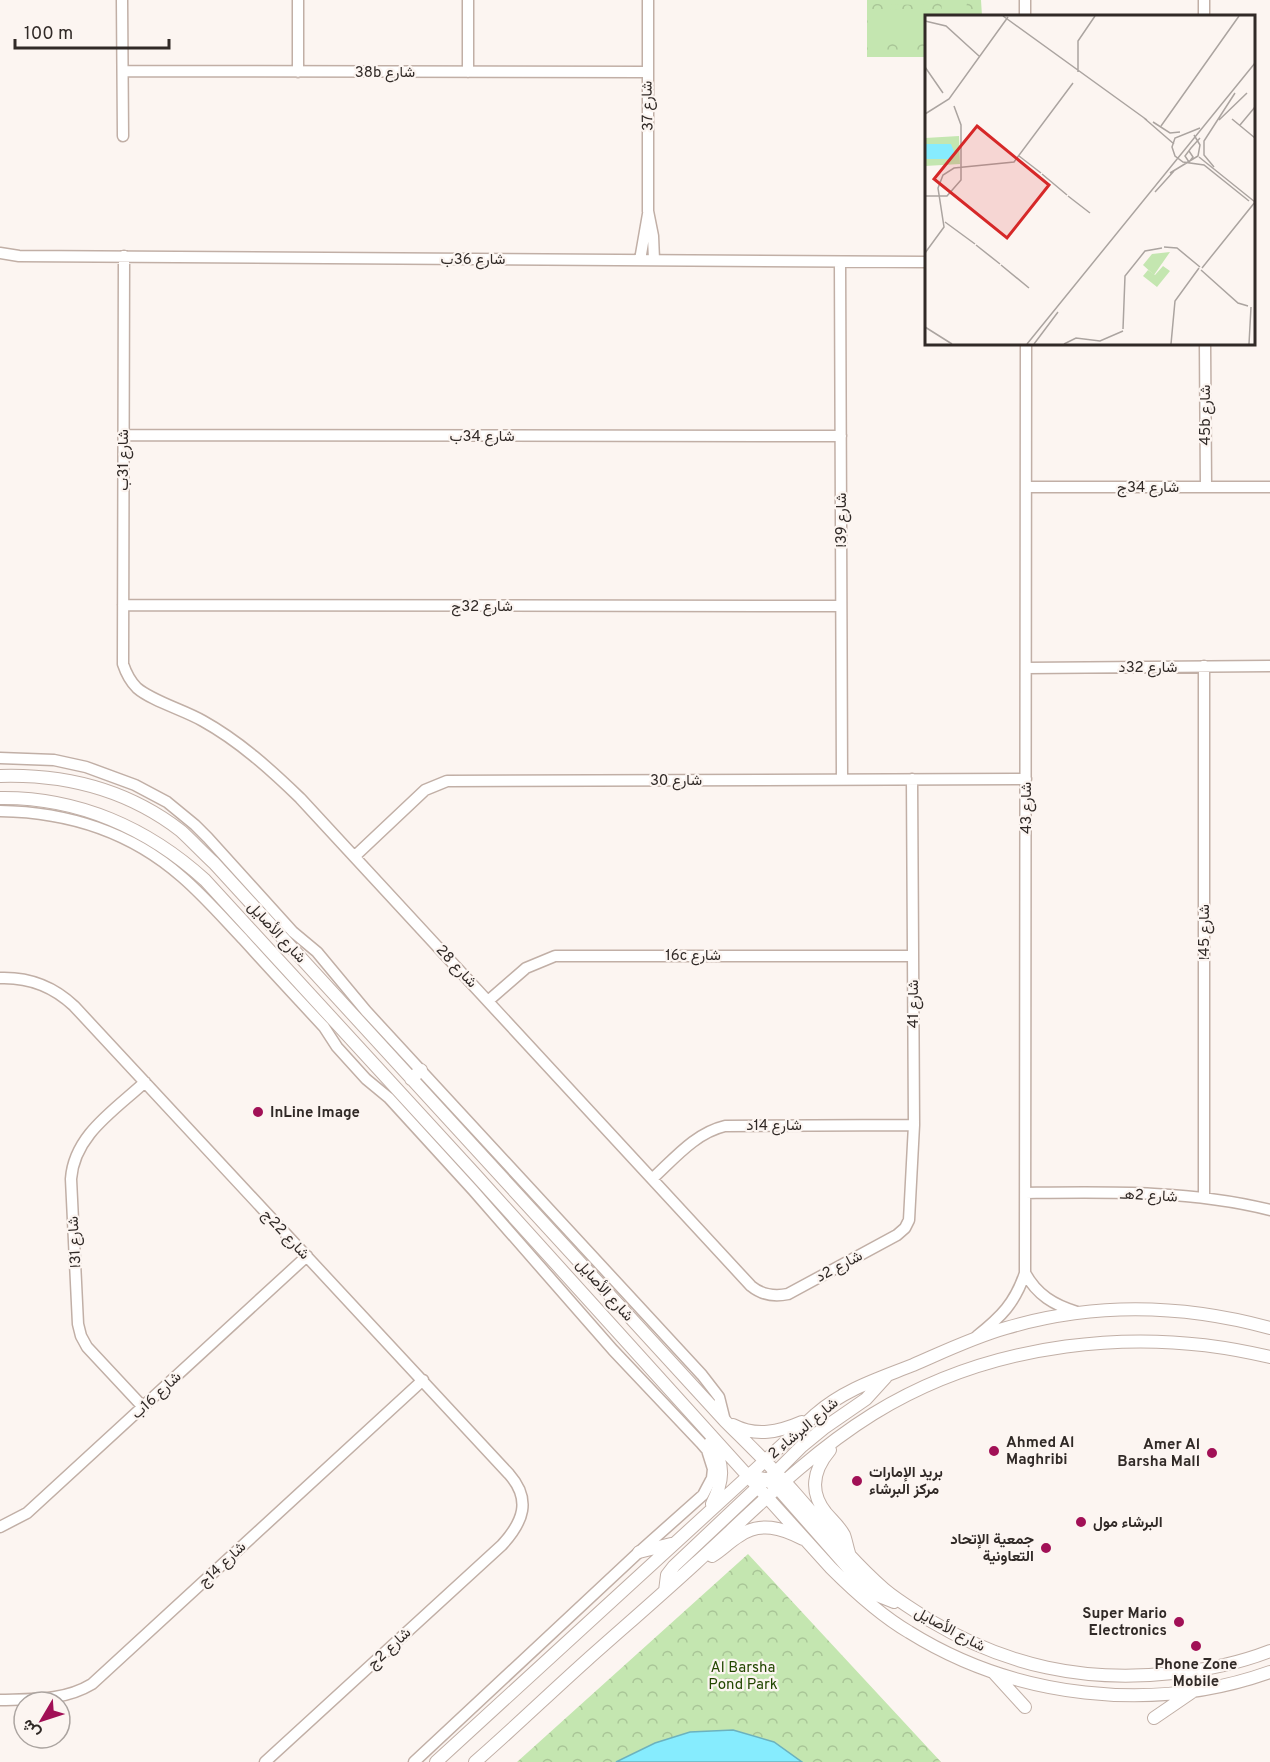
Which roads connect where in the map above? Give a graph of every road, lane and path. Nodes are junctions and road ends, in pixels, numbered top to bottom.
1 (122, 0) edge
2 (298, 0) edge
3 (468, 0) edge
4 (648, 0) edge
5 (123, 71) junction
6 (298, 72) junction
7 (468, 72) junction
8 (647, 72) junction
9 (123, 136) dead end
10 (648, 211) junction
11 (0, 253) edge
12 (19, 256) junction
13 (124, 256) junction
14 (0, 258) edge
15 (640, 260) junction
16 (654, 260) junction
17 (840, 262) junction
18 (925, 262) edge
19 (1026, 345) edge
20 (1205, 345) edge
21 (123, 435) junction
22 (841, 436) junction
23 (1026, 487) junction
24 (1206, 487) junction
25 (1270, 487) edge
26 (123, 605) junction
27 (841, 606) junction
28 (123, 664) joint
29 (1204, 666) junction
30 (1270, 666) edge
31 (1026, 668) junction
32 (0, 758) edge
33 (0, 776) edge
34 (842, 779) junction
35 (912, 779) junction
36 (1026, 779) junction
37 (0, 798) edge
38 (0, 811) edge
39 (132, 835) junction
40 (355, 856) junction
41 (913, 956) junction
42 (0, 978) edge
43 (488, 1001) junction
44 (421, 1070) junction
45 (411, 1079) junction
46 (145, 1082) junction
47 (914, 1125) junction
48 (439, 1144) junction
49 (652, 1179) junction
50 (1026, 1193) junction
51 (1204, 1198) junction
52 (1270, 1210) edge
53 (905, 1228) joint
54 (307, 1256) junction
55 (1025, 1273) junction
56 (769, 1295) joint
57 (1077, 1312) junction
58 (1270, 1328) edge
59 (973, 1340) junction
60 (1270, 1357) edge
61 (646, 1364) junction
62 (636, 1374) junction
63 (887, 1376) junction
64 (660, 1378) junction
65 (423, 1380) junction
66 (683, 1405) junction
67 (143, 1407) junction
68 (816, 1414) junction
69 (725, 1421) junction
70 (841, 1437) junction
71 (764, 1461) junction
72 (751, 1473) junction
73 (770, 1482) junction
74 (708, 1512) junction
75 (0, 1527) edge
76 (512, 1533) joint
77 (809, 1542) junction
78 (673, 1544) junction
79 (639, 1552) junction
80 (850, 1557) junction
81 (697, 1562) junction
82 (664, 1591) junction
83 (902, 1603) junction
84 (1270, 1651) edge
85 (1270, 1671) edge
86 (993, 1672) junction
87 (1194, 1690) junction
88 (0, 1700) edge
89 (1025, 1707) dead end
90 (1154, 1718) dead end
91 (265, 1762) edge
92 (414, 1762) edge
93 (436, 1762) edge
94 (475, 1762) edge

1 - 5 street
2 - 6 street
3 - 7 street
4 - 8 street, شارع 37
5 - 6 street, 38b شارع
5 - 9 street
6 - 7 street, 38b شارع
7 - 8 street, 38b شارع
8 - 10 street, شارع 37
10 - 15 street, شارع 37
10 - 16 street, شارع 37
11 - 12 street, شارع 36ب
12 - 13 street, شارع 36ب
12 - 14 street, شارع 36ب
13 - 15 street, شارع 36ب
13 - 21 street, شارع 31ب
15 - 16 street, شارع 36ب
16 - 17 street, شارع 36ب
17 - 18 street, شارع 36ب
17 - 22 street, شارع 39ا
19 - 23 street, شارع 43
20 - 24 street, 45b شارع
21 - 22 street, شارع 34ب
21 - 26 street, شارع 31ب
22 - 27 street, شارع 39ا
23 - 24 street, شارع 34ج
23 - 31 street, شارع 43
24 - 25 street, شارع 34ج
26 - 27 street, شارع 32ج
26 - 28 street, شارع 31ب
27 - 34 street, شارع 39ا
28 - 40 street, شارع 28
29 - 30 street, شارع 32د
29 - 31 street, شارع 32د
29 - 51 street, شارع 45ا
31 - 36 street, شارع 43
32 - 44 street
33 - 45 street, شارع الأصايل
34 - 35 street, شارع 30
34 - 40 street, شارع 30
35 - 36 street, شارع 30
35 - 41 street, شارع 41
36 - 50 street, شارع 43
37 - 39 street, شارع الأصايل
38 - 39 street
39 - 48 street, شارع الأصايل
40 - 43 street, شارع 28
41 - 43 street, 16c شارع
41 - 47 street, شارع 41
42 - 46 street, شارع 22ج
43 - 49 street, شارع 28
44 - 45 street
44 - 69 street
45 - 69 street, شارع الأصايل
46 - 54 street, شارع 22ج
46 - 67 street, شارع 31ا
47 - 49 street, شارع 14د
47 - 53 street, شارع 41
48 - 61 street, شارع الأصايل
48 - 62 street
49 - 56 street, شارع 28
50 - 51 street, شارع 2هـ
50 - 55 street, شارع 43
51 - 52 street, شارع 2هـ
53 - 56 street, شارع 2د
54 - 65 street, شارع 22ج
54 - 67 street, شارع 16ب
55 - 57 street
55 - 59 street, شارع 43
57 - 58 street, شارع البرشاء 2
57 - 59 street, شارع البرشاء 2
59 - 63 street, شارع البرشاء 2
60 - 70 street, شارع البرشاء 2
61 - 62 street
61 - 64 street, شارع الأصايل
62 - 79 street
63 - 68 street, شارع البرشاء 2
63 - 73 street
64 - 66 street, شارع الأصايل
64 - 72 street
65 - 76 street, شارع 22ج
65 - 88 street, شارع 14ج
66 - 72 street, شارع الأصايل
66 - 74 street
67 - 75 street, شارع 16ب
68 - 69 street
68 - 71 street, شارع البرشاء 2
69 - 71 street, شارع الأصايل
70 - 73 street, شارع البرشاء 2
70 - 80 street
71 - 72 street, شارع البرشاء 2
71 - 73 street, شارع الأصايل
72 - 73 street, شارع الأصايل
72 - 74 street, شارع البرشاء 2
73 - 77 street, شارع الأصايل
73 - 80 street, شارع الأصايل
73 - 81 street, شارع البرشاء 2
73 - 82 street
73 - 83 street
74 - 78 street, شارع البرشاء 2
76 - 91 street, شارع 2ج
77 - 81 street
77 - 86 street, شارع الأصايل
78 - 79 street
78 - 93 street, شارع البرشاء 2
79 - 92 street
80 - 83 street, شارع الأصايل
81 - 82 street, شارع البرشاء 2
82 - 94 street, شارع البرشاء 2
83 - 84 street, شارع الأصايل
85 - 87 street, شارع الأصايل
86 - 87 street, شارع الأصايل
86 - 89 street
87 - 90 street

